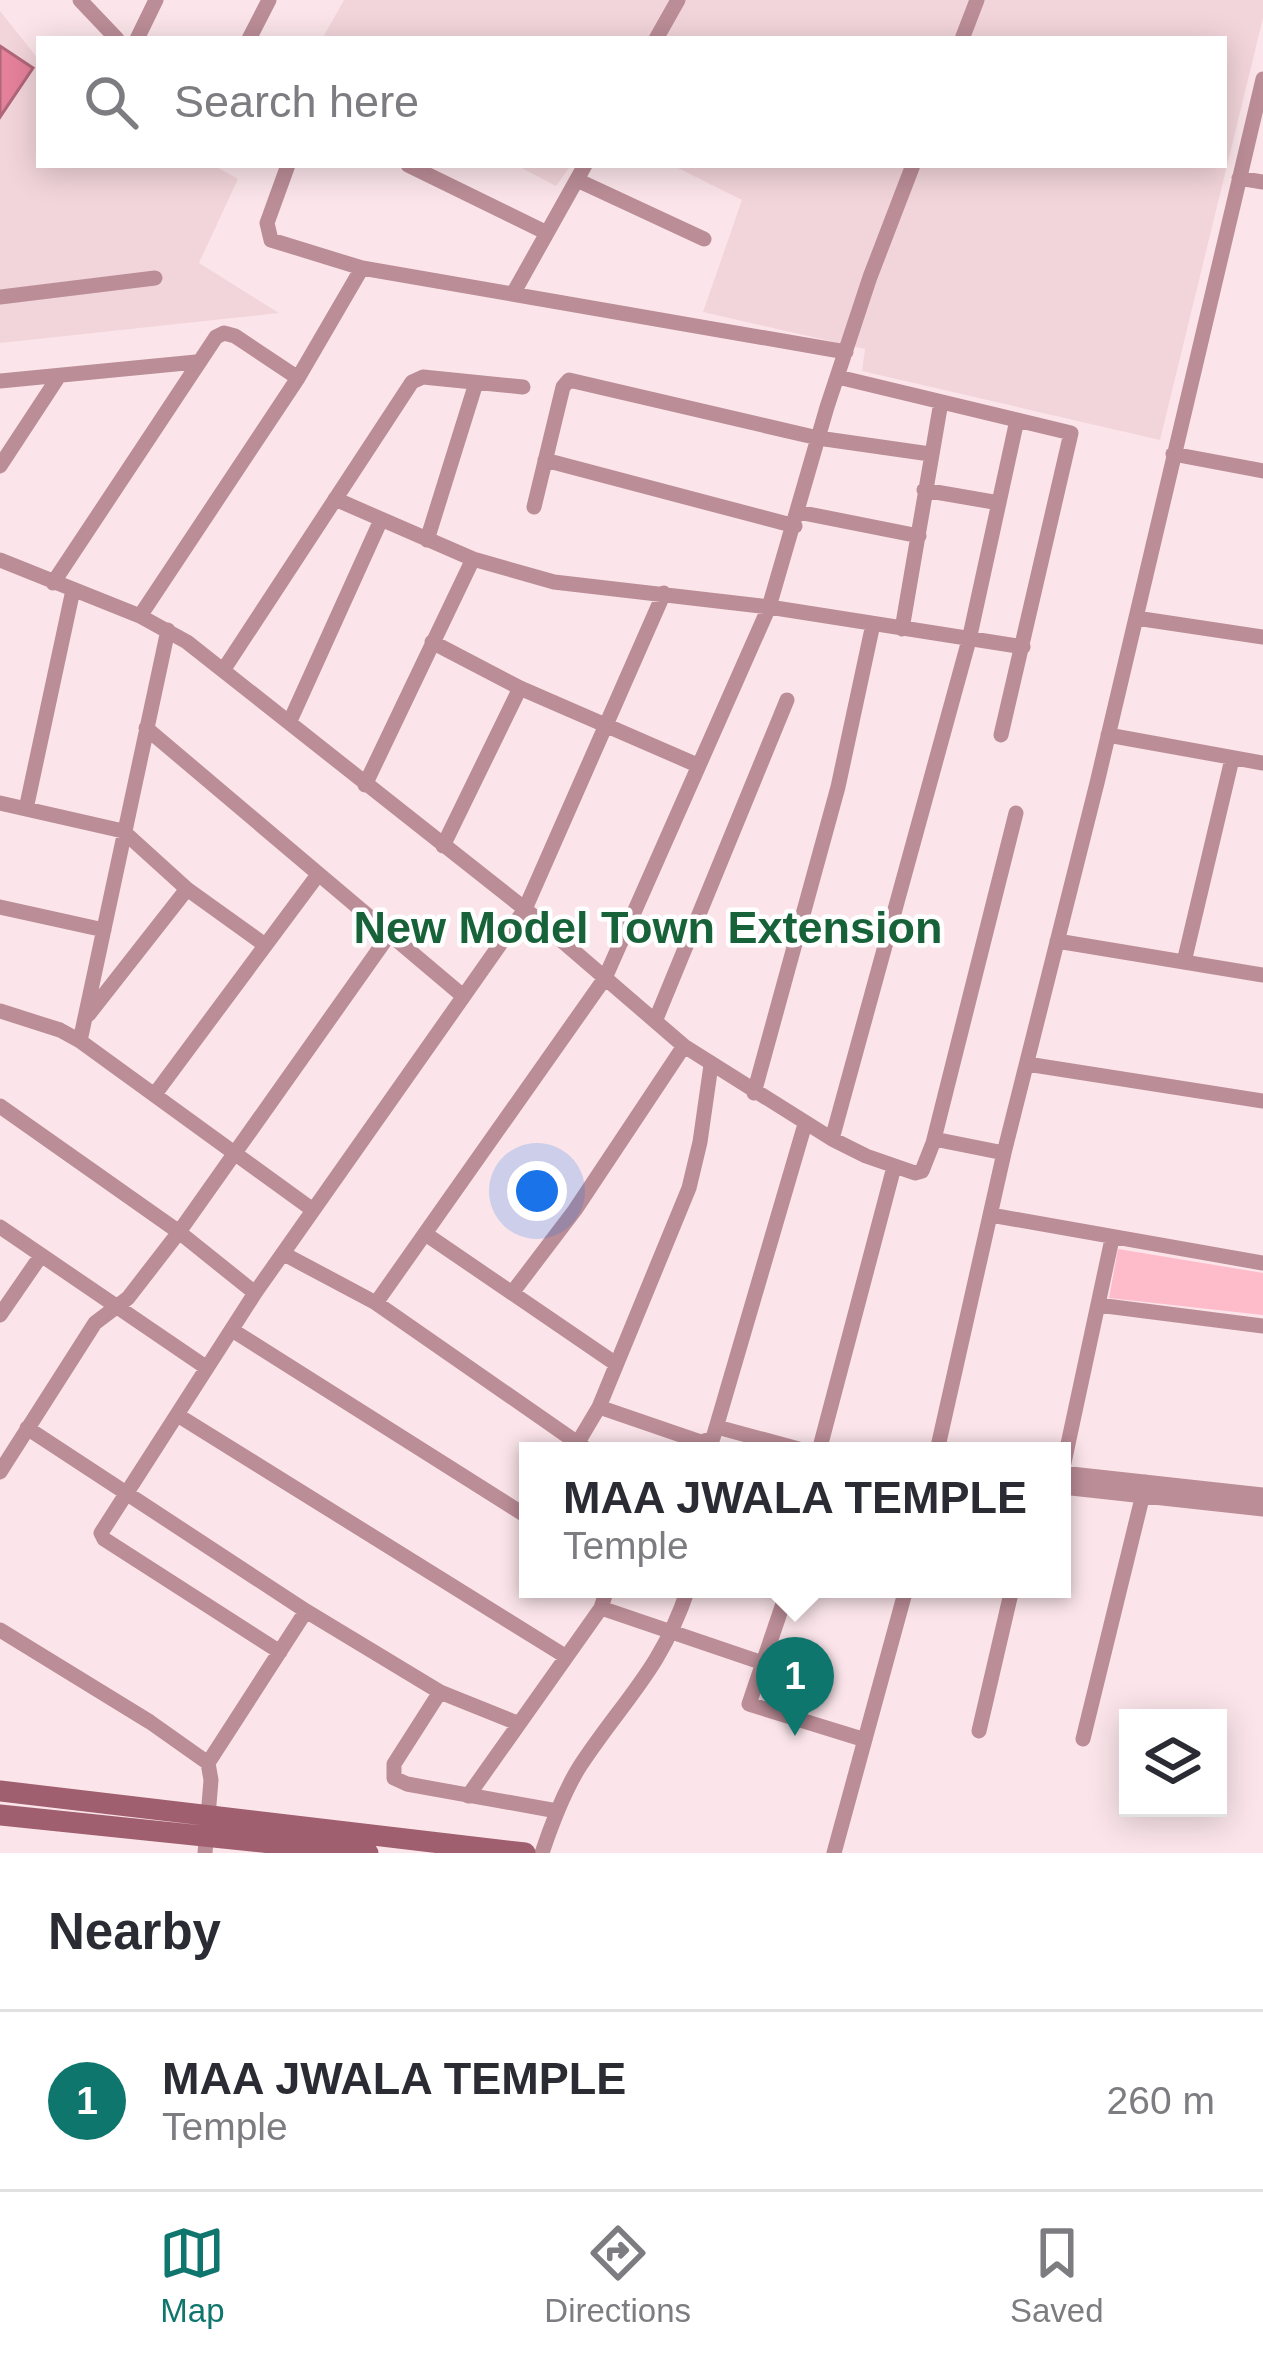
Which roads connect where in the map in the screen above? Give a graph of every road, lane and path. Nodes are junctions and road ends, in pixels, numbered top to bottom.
1 (80, 0) edge
2 (157, 0) edge
3 (269, 0) edge
4 (678, 0) edge
5 (977, 0) edge
6 (114, 36) edge
7 (139, 36) edge
8 (251, 36) edge
9 (658, 36) edge
10 (963, 36) edge
11 (1263, 79) edge
12 (287, 168) edge
13 (414, 168) edge
14 (913, 168) edge
15 (581, 172) edge
16 (1239, 178) junction
17 (1263, 182) edge
18 (547, 233) junction
19 (704, 239) dead end
20 (362, 268) junction
21 (155, 278) dead end
22 (514, 292) junction
23 (0, 296) edge
24 (846, 352) junction
25 (196, 362) junction
26 (59, 376) junction
27 (838, 377) junction
28 (298, 378) junction
29 (0, 381) edge
30 (476, 383) junction
31 (523, 387) dead end
32 (941, 402) junction
33 (1017, 420) junction
34 (818, 438) junction
35 (930, 454) junction
36 (1173, 454) junction
37 (545, 460) junction
38 (0, 466) edge
39 (1263, 471) edge
40 (924, 490) junction
41 (335, 500) junction
42 (999, 503) junction
43 (534, 507) dead end
44 (796, 519) junction
45 (380, 522) junction
46 (919, 536) junction
47 (427, 540) junction
48 (472, 559) junction
49 (0, 560) edge
50 (53, 583) junction
51 (73, 590) junction
52 (664, 593) junction
53 (769, 607) junction
54 (140, 616) junction
55 (1136, 618) junction
56 (873, 624) junction
57 (902, 629) junction
58 (168, 630) junction
59 (1263, 638) edge
60 (969, 640) junction
61 (432, 641) junction
62 (1023, 647) junction
63 (224, 669) junction
64 (520, 688) junction
65 (787, 700) dead end
66 (290, 721) junction
67 (609, 724) junction
68 (146, 728) junction
69 (1001, 734) dead end
70 (1108, 735) junction
71 (1232, 759) junction
72 (1263, 763) edge
73 (697, 765) junction
74 (365, 785) junction
75 (0, 803) edge
76 (26, 809) junction
77 (1016, 813) dead end
78 (123, 831) junction
79 (443, 846) junction
80 (317, 876) junction
81 (187, 889) junction
82 (0, 908) edge
83 (526, 909) junction
84 (104, 931) junction
85 (389, 935) junction
86 (1057, 941) junction
87 (265, 945) junction
88 (1184, 962) junction
89 (1263, 975) edge
90 (605, 978) junction
91 (463, 996) junction
92 (0, 1011) edge
93 (656, 1019) junction
94 (84, 1020) junction
95 (80, 1041) junction
96 (684, 1046) junction
97 (1027, 1064) junction
98 (711, 1065) junction
99 (754, 1093) junction
100 (155, 1094) junction
101 (1263, 1101) edge
102 (0, 1106) edge
103 (805, 1124) junction
104 (832, 1139) junction
105 (933, 1143) junction
106 (236, 1152) junction
107 (1004, 1153) junction
108 (894, 1167) junction
109 (313, 1210) junction
110 (991, 1215) junction
111 (0, 1227) edge
112 (179, 1232) junction
113 (427, 1235) junction
114 (1112, 1239) junction
115 (284, 1254) junction
116 (40, 1257) junction
117 (1263, 1263) edge
118 (255, 1293) junction
119 (512, 1293) junction
120 (376, 1303) junction
121 (118, 1305) junction
122 (1098, 1305) junction
123 (0, 1316) edge
124 (1263, 1326) edge
125 (232, 1330) junction
126 (616, 1364) junction
127 (207, 1368) junction
128 (599, 1408) junction
129 (179, 1416) junction
130 (717, 1427) junction
131 (27, 1428) junction
132 (574, 1442) edge
133 (585, 1442) edge
134 (773, 1442) edge
135 (821, 1442) edge
136 (939, 1442) edge
137 (1068, 1442) edge
138 (0, 1472) edge
139 (1071, 1474) edge
140 (1071, 1486) edge
141 (1145, 1489) junction
142 (129, 1492) junction
143 (1263, 1495) edge
144 (1263, 1509) edge
145 (519, 1511) edge
146 (604, 1598) edge
147 (685, 1598) edge
148 (785, 1598) edge
149 (904, 1598) edge
150 (1010, 1598) edge
151 (601, 1608) junction
152 (306, 1611) junction
153 (0, 1630) edge
154 (674, 1633) junction
155 (280, 1652) junction
156 (565, 1656) junction
157 (760, 1662) junction
158 (440, 1692) junction
159 (517, 1723) junction
160 (979, 1732) dead end
161 (862, 1738) junction
162 (1083, 1739) dead end
163 (208, 1763) junction
164 (0, 1791) edge
165 (468, 1796) junction
166 (557, 1811) junction
167 (0, 1815) edge
168 (206, 1834) edge
169 (368, 1853) edge
170 (525, 1853) edge
171 (542, 1853) edge
172 (833, 1853) edge

1 - 6 street
2 - 7 street
3 - 8 street
4 - 9 street
5 - 10 street
11 - 16 street
12 - 20 street
13 - 18 street
14 - 24 street
15 - 18 street
15 - 19 street
16 - 17 street
16 - 36 street
18 - 22 street
20 - 22 street
20 - 28 street
21 - 23 street
22 - 24 street
24 - 27 street
25 - 26 street
25 - 28 street
25 - 50 street
26 - 29 street
26 - 38 street
27 - 32 street
27 - 34 street
28 - 54 street
30 - 31 street
30 - 41 street
30 - 47 street
32 - 33 street
32 - 35 street
33 - 42 street
33 - 62 street
34 - 35 street
34 - 37 street
34 - 44 street
35 - 40 street
36 - 39 street
36 - 55 street
37 - 43 street
37 - 44 street
40 - 42 street
40 - 46 street
41 - 45 street
41 - 63 street
42 - 60 street
44 - 46 street
44 - 53 street
45 - 47 street
45 - 66 street
46 - 57 street
47 - 48 street
48 - 52 street
48 - 61 street
49 - 50 street
50 - 51 street
51 - 54 street
51 - 76 street
52 - 53 street
52 - 67 street
53 - 56 street
53 - 73 street
54 - 58 street
55 - 59 street
55 - 70 street
56 - 57 street
56 - 99 street
57 - 60 street
58 - 63 street
58 - 68 street
60 - 62 street
60 - 104 street
61 - 64 street
61 - 74 street
62 - 69 street
63 - 66 street
64 - 67 street
64 - 79 street
65 - 93 street
66 - 74 street
67 - 73 street
67 - 83 street
68 - 78 street
68 - 80 street
70 - 71 street
70 - 86 street
71 - 72 street
71 - 88 street
73 - 90 street
74 - 79 street
75 - 76 street
76 - 78 street
77 - 105 street
78 - 81 street
78 - 84 street
79 - 83 street
80 - 85 street
80 - 87 street
81 - 87 street
81 - 94 street
82 - 84 street
83 - 90 street
83 - 91 street
84 - 94 street
85 - 91 street
85 - 106 street
86 - 88 street
86 - 97 street
87 - 100 street
88 - 89 street
90 - 93 street
90 - 113 street
91 - 109 street
92 - 95 street
93 - 96 street
94 - 95 street
95 - 100 street
96 - 98 street
96 - 119 street
97 - 101 street
97 - 107 street
98 - 99 street
98 - 126 street
99 - 103 street
100 - 106 street
102 - 112 street
103 - 104 street
103 - 130 street
104 - 108 street
105 - 107 street
105 - 108 street
106 - 109 street
106 - 112 street
107 - 110 street
108 - 135 street
109 - 115 street
110 - 114 street
110 - 136 street
111 - 116 street
112 - 118 street
112 - 121 street
113 - 119 street
113 - 120 street
114 - 117 street
114 - 122 street
115 - 118 street
115 - 120 street
116 - 121 street
116 - 123 street
118 - 125 street
119 - 126 street
120 - 132 street
121 - 127 street
121 - 131 street
122 - 124 street
122 - 137 street
125 - 127 street
125 - 145 street
126 - 128 street
127 - 129 street
128 - 130 street
128 - 133 street
129 - 142 street
129 - 156 street
130 - 134 street
131 - 138 street
131 - 142 street
139 - 141 street
140 - 141 street
141 - 143 street
141 - 144 street
141 - 162 street
142 - 152 street
142 - 155 street
146 - 151 street
147 - 154 street
148 - 157 street
149 - 161 street
150 - 160 street
151 - 154 street
151 - 156 street
152 - 155 street
152 - 158 street
153 - 163 street
154 - 157 street
154 - 166 street
155 - 163 street
156 - 159 street
157 - 161 street
158 - 159 street
158 - 165 street
159 - 165 street
161 - 172 street
163 - 168 street
164 - 168 main road
165 - 166 street
166 - 171 street
167 - 168 main road
168 - 169 main road
168 - 170 main road

